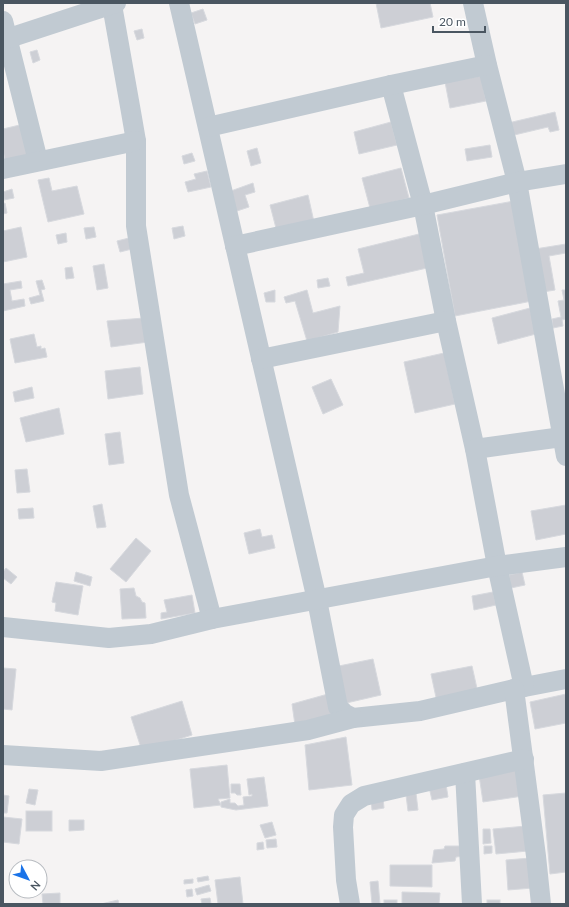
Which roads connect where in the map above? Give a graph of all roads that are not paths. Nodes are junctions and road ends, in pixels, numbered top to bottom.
1 (179, 3) edge
2 (473, 3) edge
3 (114, 4) edge
4 (4, 33) edge
5 (487, 65) junction
6 (391, 85) junction
7 (208, 127) junction
8 (136, 142) junction
9 (38, 161) junction
10 (3, 169) edge
11 (566, 174) edge
12 (518, 182) junction
13 (423, 205) junction
14 (235, 246) junction
15 (446, 321) junction
16 (261, 359) junction
17 (562, 437) junction
18 (475, 449) junction
19 (566, 456) edge
20 (566, 557) edge
21 (498, 566) junction
22 (317, 600) junction
23 (212, 619) junction
24 (3, 627) edge
25 (566, 679) edge
26 (519, 688) junction
27 (354, 718) junction
28 (3, 755) edge
29 (524, 760) junction
30 (465, 773) junction
31 (350, 904) edge
32 (472, 904) edge
33 (541, 904) edge

1 - 7 street
2 - 5 street
3 - 4 street
3 - 8 street
4 - 9 street
5 - 6 street
5 - 12 street
6 - 7 street
6 - 13 street
7 - 14 street
8 - 9 street
8 - 23 street
9 - 10 street
11 - 12 street
12 - 13 street
12 - 17 street
13 - 14 street
13 - 15 street
14 - 16 street
15 - 16 street
15 - 18 street
16 - 22 street
17 - 18 street
17 - 19 street
18 - 21 street
20 - 21 street
21 - 22 street
21 - 26 street
22 - 23 street
22 - 27 street
23 - 24 street
25 - 26 street
26 - 27 street
26 - 29 street
27 - 28 street
29 - 30 street
29 - 33 street
30 - 31 street
30 - 32 street

